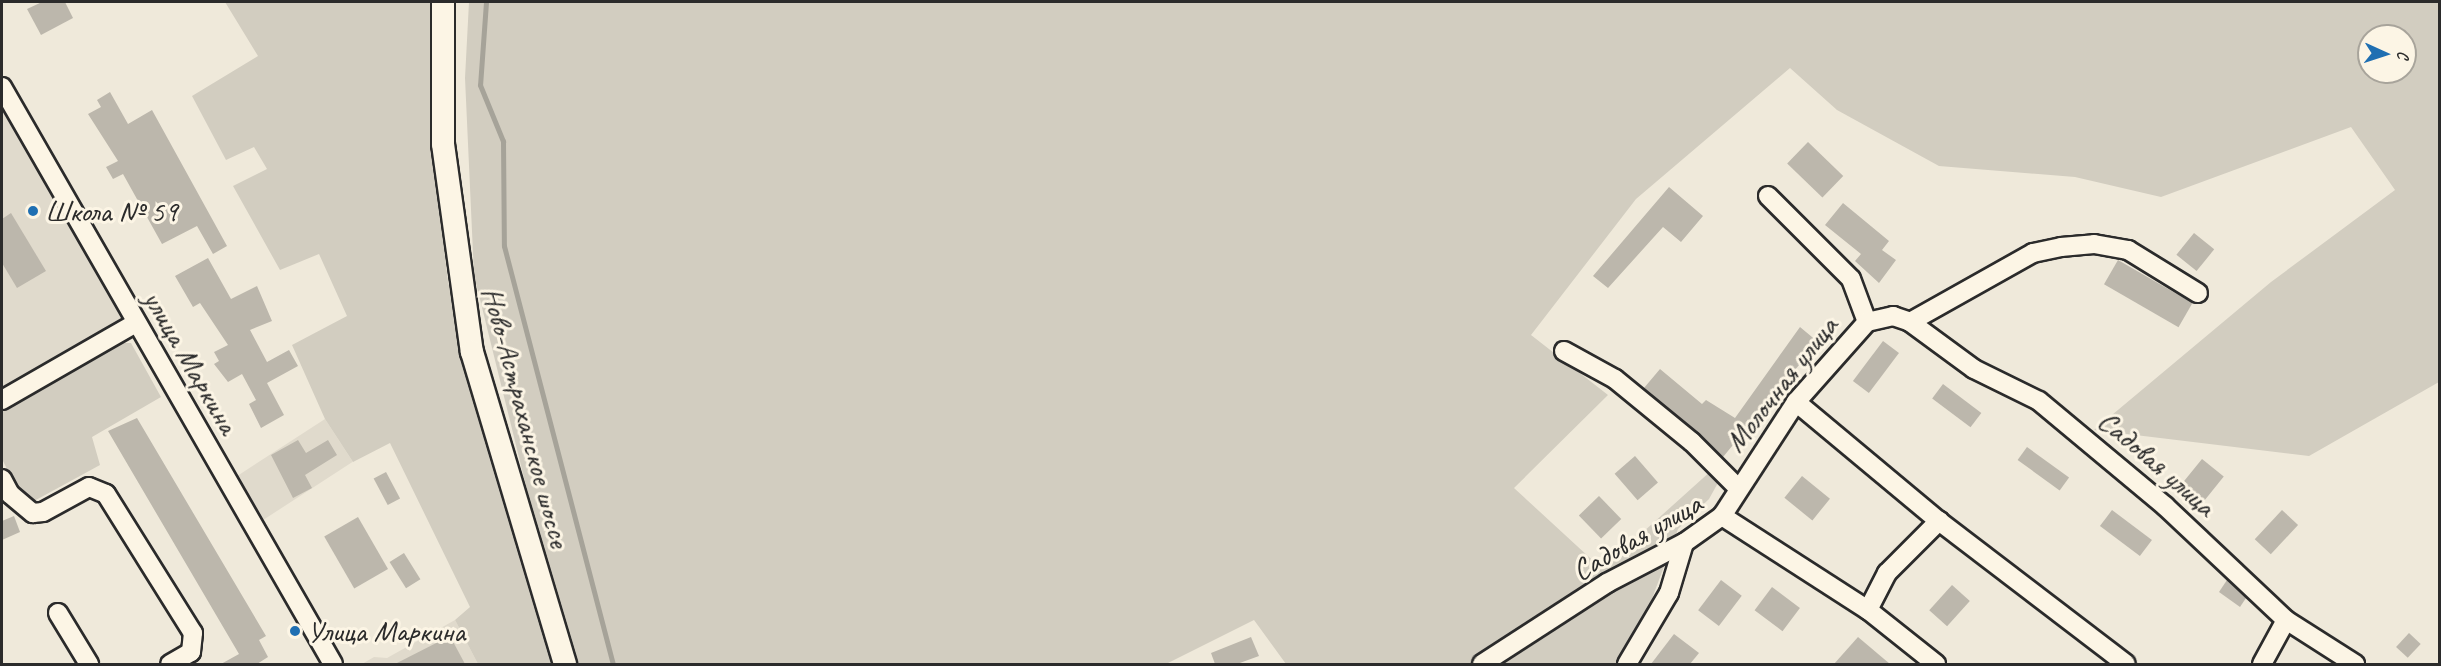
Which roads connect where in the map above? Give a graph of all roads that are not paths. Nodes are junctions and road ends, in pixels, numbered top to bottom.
1 (443, 2) edge
2 (2, 87) edge
3 (1768, 196) dead end
4 (2198, 293) dead end
5 (1868, 322) junction
6 (1910, 322) junction
7 (136, 323) junction
8 (1564, 351) dead end
9 (2, 400) edge
10 (1796, 402) junction
11 (1737, 487) junction
12 (4, 491) edge
13 (1722, 516) junction
14 (1939, 521) junction
15 (1684, 543) junction
16 (1868, 610) junction
17 (58, 613) dead end
18 (2286, 620) junction
19 (1931, 663) edge
20 (89, 664) edge
21 (170, 664) edge
22 (333, 664) edge
23 (565, 664) edge
24 (1482, 664) edge
25 (1627, 664) edge
26 (2126, 664) edge
27 (2262, 664) edge
28 (2355, 664) edge

1 - 23 main road, Ново-Астраханское шоссе
2 - 7 street, улица Маркина
3 - 5 street
4 - 6 street
5 - 6 street, Молочная улица
5 - 10 street, Молочная улица
6 - 18 street, Садовая улица
7 - 9 street
7 - 22 street, улица Маркина
8 - 11 street
10 - 11 street, Молочная улица
10 - 14 street
11 - 13 street, Молочная улица
12 - 21 street
13 - 15 street, Садовая улица
13 - 16 street, Садовая улица
14 - 16 street
14 - 26 street
15 - 24 street, Садовая улица
15 - 25 street
16 - 19 street, Садовая улица
17 - 20 street
18 - 27 street
18 - 28 street, Садовая улица

